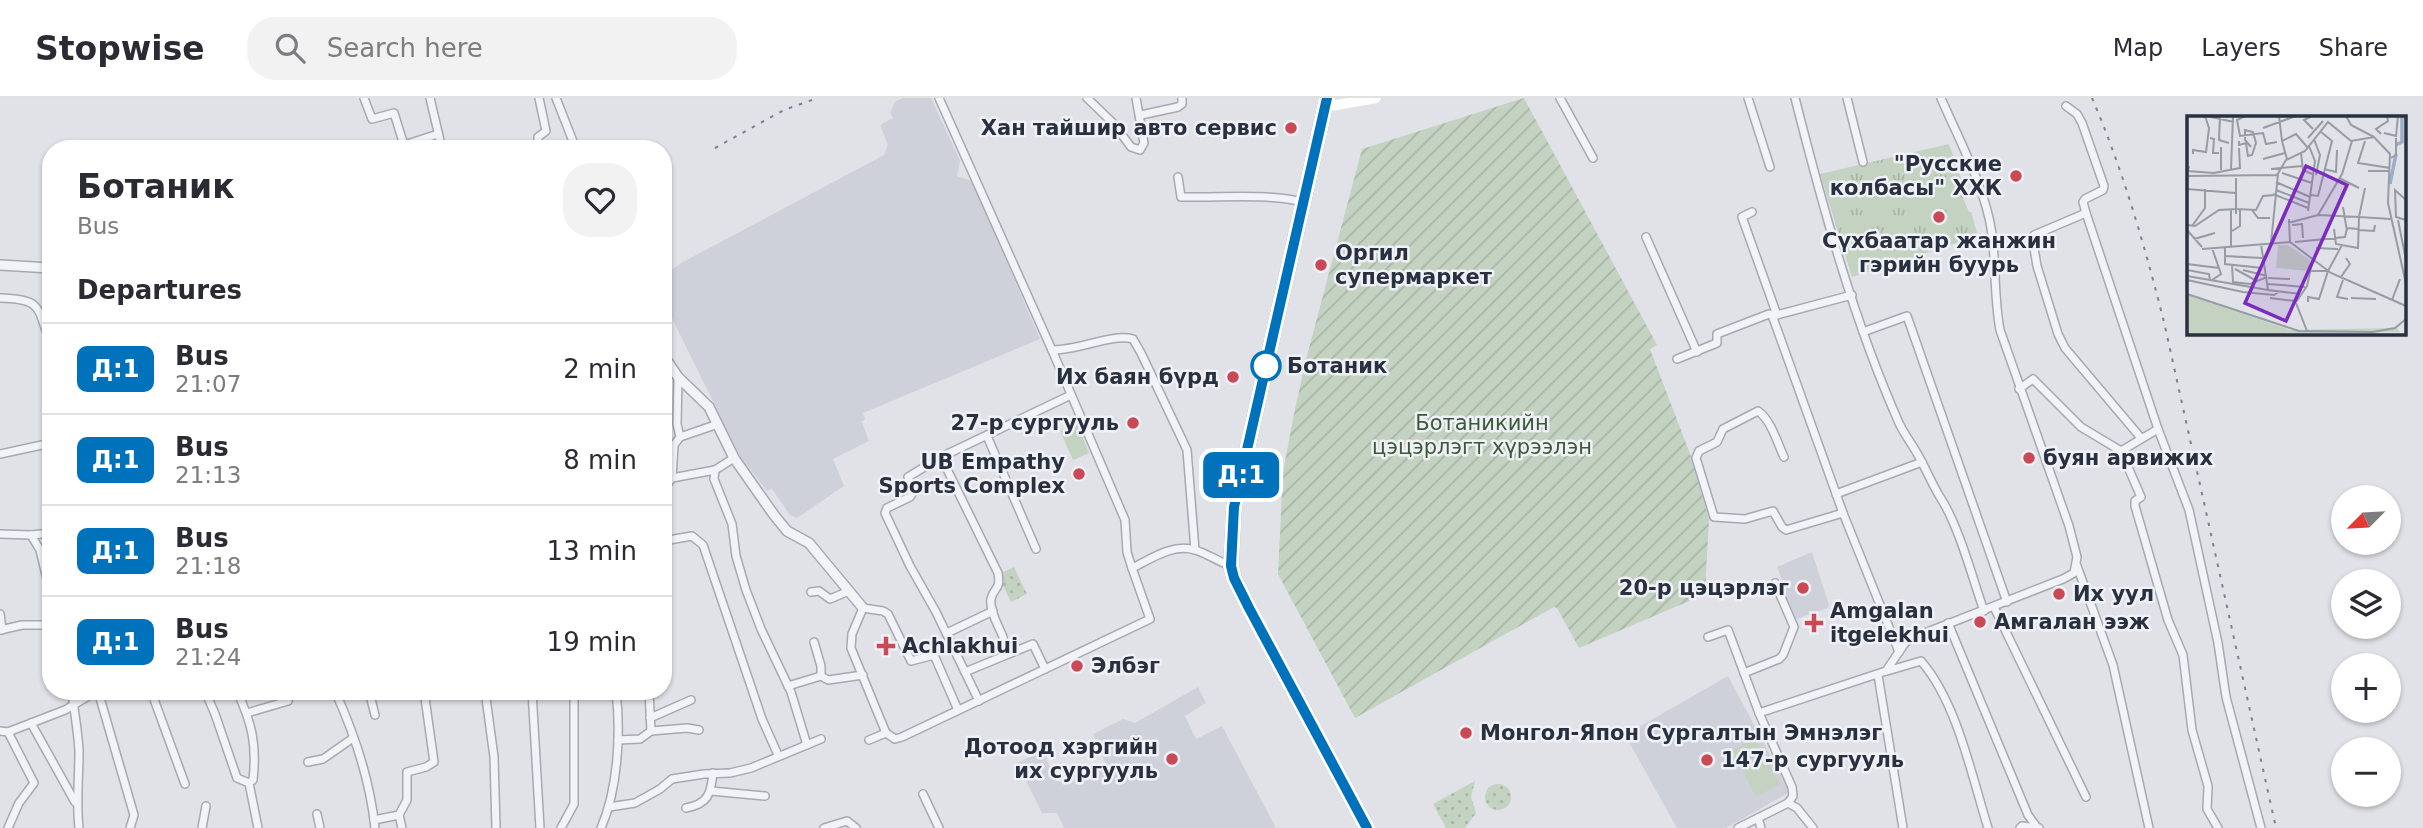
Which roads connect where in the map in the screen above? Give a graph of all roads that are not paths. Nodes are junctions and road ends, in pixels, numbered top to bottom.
1 (364, 98) edge
2 (430, 98) edge
3 (539, 98) edge
4 (556, 98) edge
5 (939, 98) edge
6 (1087, 98) edge
7 (1136, 98) edge
8 (1182, 98) edge
9 (1376, 98) edge
10 (1560, 98) edge
11 (1748, 98) edge
12 (1795, 98) edge
13 (1847, 98) edge
14 (1941, 98) edge
15 (1326, 102) edge
16 (2066, 106) dead end
17 (1141, 115) junction
18 (439, 134) junction
19 (402, 140) edge
20 (420, 140) edge
21 (440, 140) edge
22 (537, 140) edge
23 (572, 140) edge
24 (1593, 158) dead end
25 (1863, 162) dead end
26 (1770, 167) dead end
27 (1178, 177) dead end
28 (1303, 201) junction
29 (1752, 212) dead end
30 (2085, 213) junction
31 (1646, 237) dead end
32 (0, 265) edge
33 (42, 267) edge
34 (1852, 295) junction
35 (0, 298) edge
36 (42, 315) edge
37 (1774, 315) junction
38 (1863, 332) junction
39 (1052, 350) junction
40 (1697, 352) junction
41 (1677, 359) dead end
42 (672, 368) edge
43 (678, 377) junction
44 (2019, 389) junction
45 (1071, 395) junction
46 (718, 424) junction
47 (2158, 429) junction
48 (987, 436) junction
49 (680, 437) junction
50 (2141, 438) junction
51 (42, 445) edge
52 (2121, 450) junction
53 (0, 454) edge
54 (941, 457) junction
55 (1784, 457) dead end
56 (734, 458) junction
57 (1922, 462) junction
58 (715, 470) junction
59 (672, 478) joint
60 (1836, 494) junction
61 (1843, 513) junction
62 (0, 534) edge
63 (42, 534) edge
64 (31, 536) junction
65 (672, 539) edge
66 (1036, 549) dead end
67 (1195, 550) junction
68 (42, 558) edge
69 (1231, 566) junction
70 (2077, 566) junction
71 (1132, 568) junction
72 (1775, 583) dead end
73 (849, 591) junction
74 (811, 593) dead end
75 (2007, 602) junction
76 (1994, 607) junction
77 (863, 608) junction
78 (993, 611) junction
79 (1984, 611) junction
80 (0, 614) edge
81 (1948, 623) junction
82 (42, 625) edge
83 (1, 630) edge
84 (947, 633) junction
85 (1003, 637) dead end
86 (1708, 637) dead end
87 (814, 642) dead end
88 (1899, 652) junction
89 (1045, 669) junction
90 (965, 672) junction
91 (1744, 673) junction
92 (1882, 673) junction
93 (863, 675) junction
94 (821, 676) junction
95 (788, 686) junction
96 (73, 700) edge
97 (81, 700) edge
98 (100, 700) edge
99 (153, 700) edge
100 (209, 700) edge
101 (241, 700) edge
102 (288, 700) edge
103 (339, 700) edge
104 (371, 700) edge
105 (425, 700) edge
106 (486, 700) edge
107 (533, 700) edge
108 (574, 700) edge
109 (616, 700) edge
110 (649, 700) edge
111 (691, 700) dead end
112 (979, 701) junction
113 (74, 704) junction
114 (958, 710) junction
115 (247, 713) junction
116 (1759, 713) junction
117 (375, 715) dead end
118 (650, 718) junction
119 (31, 723) junction
120 (699, 730) dead end
121 (652, 731) junction
122 (4, 732) edge
123 (886, 733) junction
124 (353, 737) junction
125 (821, 739) dead end
126 (618, 740) junction
127 (869, 740) dead end
128 (807, 745) junction
129 (778, 755) junction
130 (308, 762) dead end
131 (713, 773) junction
132 (249, 783) junction
133 (185, 784) dead end
134 (711, 791) junction
135 (923, 794) dead end
136 (765, 796) dead end
137 (2086, 797) dead end
138 (76, 803) junction
139 (1788, 803) junction
140 (206, 806) dead end
141 (609, 807) junction
142 (687, 808) dead end
143 (317, 814) dead end
144 (399, 815) junction
145 (1758, 818) junction
146 (375, 824) edge
147 (1748, 826) edge
148 (2038, 827) edge
149 (8, 828) edge
150 (79, 828) edge
151 (130, 828) edge
152 (202, 828) edge
153 (258, 828) edge
154 (320, 828) edge
155 (402, 828) edge
156 (496, 828) edge
157 (540, 828) edge
158 (561, 828) edge
159 (601, 828) edge
160 (824, 828) edge
161 (856, 828) edge
162 (939, 828) edge
163 (1367, 828) edge
164 (1738, 828) edge
165 (1761, 828) edge
166 (1814, 828) edge
167 (1903, 828) edge
168 (1988, 828) edge
169 (2020, 828) edge
170 (2149, 828) edge
171 (2218, 828) edge
172 (2261, 828) edge

1 - 19 street
2 - 18 street
3 - 22 street
4 - 23 street
5 - 39 street
6 - 17 street
7 - 17 street
8 - 17 street
9 - 15 main road
10 - 24 street
11 - 26 street
12 - 34 street
13 - 25 street
14 - 44 street
15 - 28 highway
16 - 30 street
18 - 20 street
18 - 21 street
27 - 28 street
28 - 69 highway
29 - 37 street
30 - 47 street
30 - 50 street
31 - 40 street
32 - 33 street
34 - 37 street
34 - 38 street
35 - 36 street
37 - 40 street
37 - 60 street
38 - 57 street
38 - 75 street
39 - 45 street
39 - 67 street
40 - 41 street
42 - 43 street
43 - 46 street
43 - 49 street
44 - 52 street
44 - 70 street
45 - 48 street
45 - 71 street
46 - 49 street
46 - 56 street
47 - 50 street
47 - 172 street
48 - 54 street
48 - 66 street
49 - 59 street
50 - 52 street
51 - 53 street
52 - 171 street
54 - 78 street
54 - 84 street
55 - 61 street
56 - 58 street
56 - 73 street
57 - 60 street
57 - 79 street
58 - 59 street
58 - 95 street
60 - 61 street
61 - 88 street
62 - 64 street
63 - 64 street
64 - 68 street
65 - 129 street
67 - 69 street
67 - 71 street
69 - 163 highway
70 - 75 street
70 - 170 street
71 - 89 street
72 - 91 street
73 - 74 street
73 - 77 street
75 - 76 street
76 - 79 street
76 - 137 street
77 - 93 street
77 - 114 street
78 - 84 street
78 - 85 street
79 - 81 street
80 - 83 street
81 - 88 street
81 - 148 street
82 - 83 street
84 - 90 street
86 - 91 street
87 - 94 street
88 - 92 street
89 - 90 street
89 - 112 street
90 - 112 street
91 - 116 street
92 - 116 street
92 - 167 street
92 - 168 street
93 - 94 street
93 - 123 street
94 - 95 street
95 - 128 street
96 - 113 street
97 - 113 street
98 - 151 street
99 - 133 street
100 - 132 street
101 - 115 street
102 - 115 street
103 - 124 street
104 - 117 street
105 - 144 street
106 - 156 street
107 - 157 street
108 - 158 street
109 - 126 street
110 - 118 street
111 - 118 street
112 - 114 street
113 - 119 street
113 - 138 street
114 - 123 street
115 - 132 street
116 - 139 street
118 - 121 street
119 - 122 street
119 - 138 street
120 - 121 street
121 - 126 street
122 - 149 street
123 - 127 street
124 - 130 street
124 - 146 street
125 - 128 street
126 - 141 street
128 - 129 street
129 - 131 street
131 - 134 street
131 - 141 street
132 - 153 street
134 - 136 street
134 - 142 street
135 - 162 street
138 - 150 street
139 - 145 street
139 - 166 street
140 - 152 street
141 - 159 street
143 - 154 street
144 - 146 street
144 - 155 street
145 - 147 street
145 - 165 street
147 - 164 street
148 - 169 street
160 - 161 street

